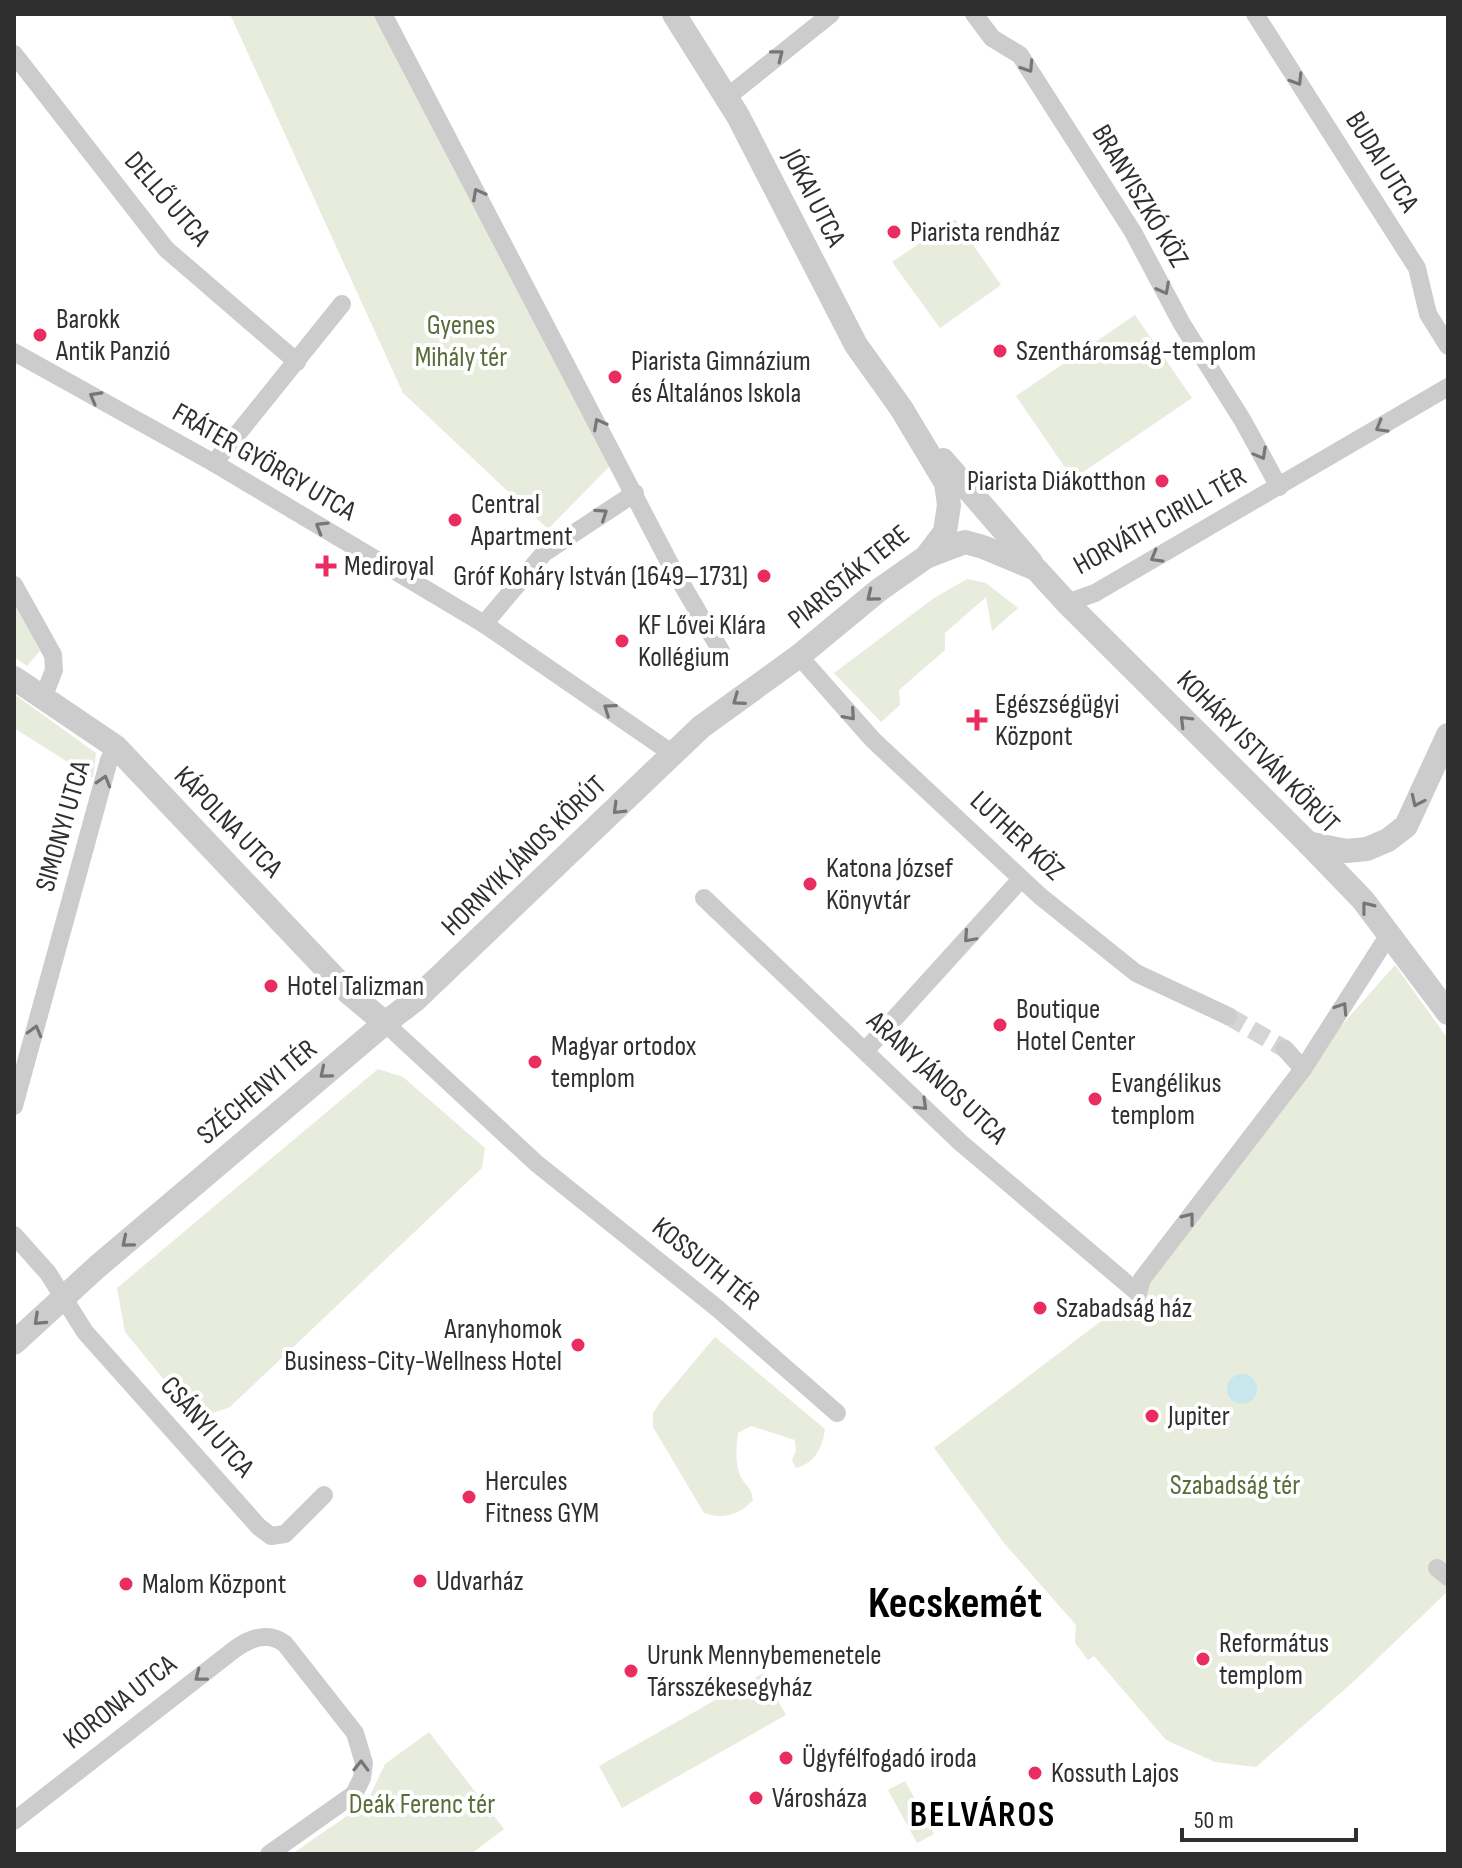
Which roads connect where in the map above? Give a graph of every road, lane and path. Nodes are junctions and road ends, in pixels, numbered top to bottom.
1 (383, 14) edge
2 (674, 14) edge
3 (831, 14) edge
4 (974, 14) edge
5 (1255, 14) edge
6 (14, 54) edge
7 (726, 98) junction
8 (342, 304) dead end
9 (1448, 346) edge
10 (14, 352) edge
11 (297, 362) junction
12 (1448, 387) edge
13 (901, 408) junction
14 (1243, 421) joint
15 (214, 463) junction
16 (1279, 487) junction
17 (635, 493) junction
18 (926, 557) junction
19 (1036, 569) junction
20 (14, 585) edge
21 (1067, 603) junction
22 (484, 624) junction
23 (721, 651) dead end
24 (799, 656) junction
25 (14, 678) edge
26 (43, 698) junction
27 (701, 727) joint
28 (1448, 735) edge
29 (116, 747) junction
30 (673, 754) junction
31 (1308, 843) junction
32 (1021, 879) junction
33 (704, 898) dead end
34 (1388, 936) junction
35 (1448, 1013) edge
36 (1228, 1016) tunnel mouth
37 (385, 1023) junction
38 (1285, 1049) tunnel mouth
39 (865, 1051) junction
40 (1303, 1069) junction
41 (14, 1106) edge
42 (14, 1235) edge
43 (64, 1296) junction
44 (14, 1343) edge
45 (837, 1413) dead end
46 (324, 1495) dead end
47 (14, 1821) edge
48 (269, 1854) edge

17 -> 1 street
2 - 7 street, JÓKAI UTCA
7 -> 3 street
4 -> 14 street, BRANYISZKÓ KÖZ
5 -> 9 street, BUDAI UTCA
6 - 11 street, DELLŐ UTCA
7 - 13 street, JÓKAI UTCA
8 - 11 street
15 -> 10 street, FRÁTER GYÖRGY UTCA
11 - 15 street
12 -> 16 street, HORVÁTH CIRILL TÉR
13 - 18 street, PIARISTÁK TERE
13 - 19 street
14 -> 16 street, HORVÁTH CIRILL TÉR
22 -> 15 street, FRÁTER GYÖRGY UTCA
16 -> 21 street, HORVÁTH CIRILL TÉR
22 -> 17 street
17 - 23 street
18 - 19 street, KOHÁRY ISTVÁN KÖRÚT
18 -> 24 street, PIARISTÁK TERE
19 - 21 street, KOHÁRY ISTVÁN KÖRÚT
20 - 26 street
31 -> 21 street, KOHÁRY ISTVÁN KÖRÚT
30 -> 22 street
24 -> 27 street, PIARISTÁK TERE
24 -> 32 street, LUTHER KÖZ
25 - 26 street, KÁPOLNA UTCA
26 - 29 street, KÁPOLNA UTCA
27 - 30 street, HORNYIK JÁNOS KÖRÚT
28 -> 31 street
29 - 37 street, KÁPOLNA UTCA
41 -> 29 street, SIMONYI UTCA
30 -> 37 street, HORNYIK JÁNOS KÖRÚT
34 -> 31 street, KOHÁRY ISTVÁN KÖRÚT
32 - 36 street, LUTHER KÖZ
32 -> 39 street
33 - 39 street, ARANY JÁNOS UTCA
34 - 35 street, KOHÁRY ISTVÁN KÖRÚT
40 -> 34 street
37 -> 43 street, SZÉCHENYI TÉR
37 - 45 street, KOSSUTH TÉR
38 - 40 street
39 -> 40 street, ARANY JÁNOS UTCA
42 - 43 street
43 -> 44 street, SZÉCHENYI TÉR
43 - 46 street, CSÁNYI UTCA
48 -> 47 street, KORONA UTCA

